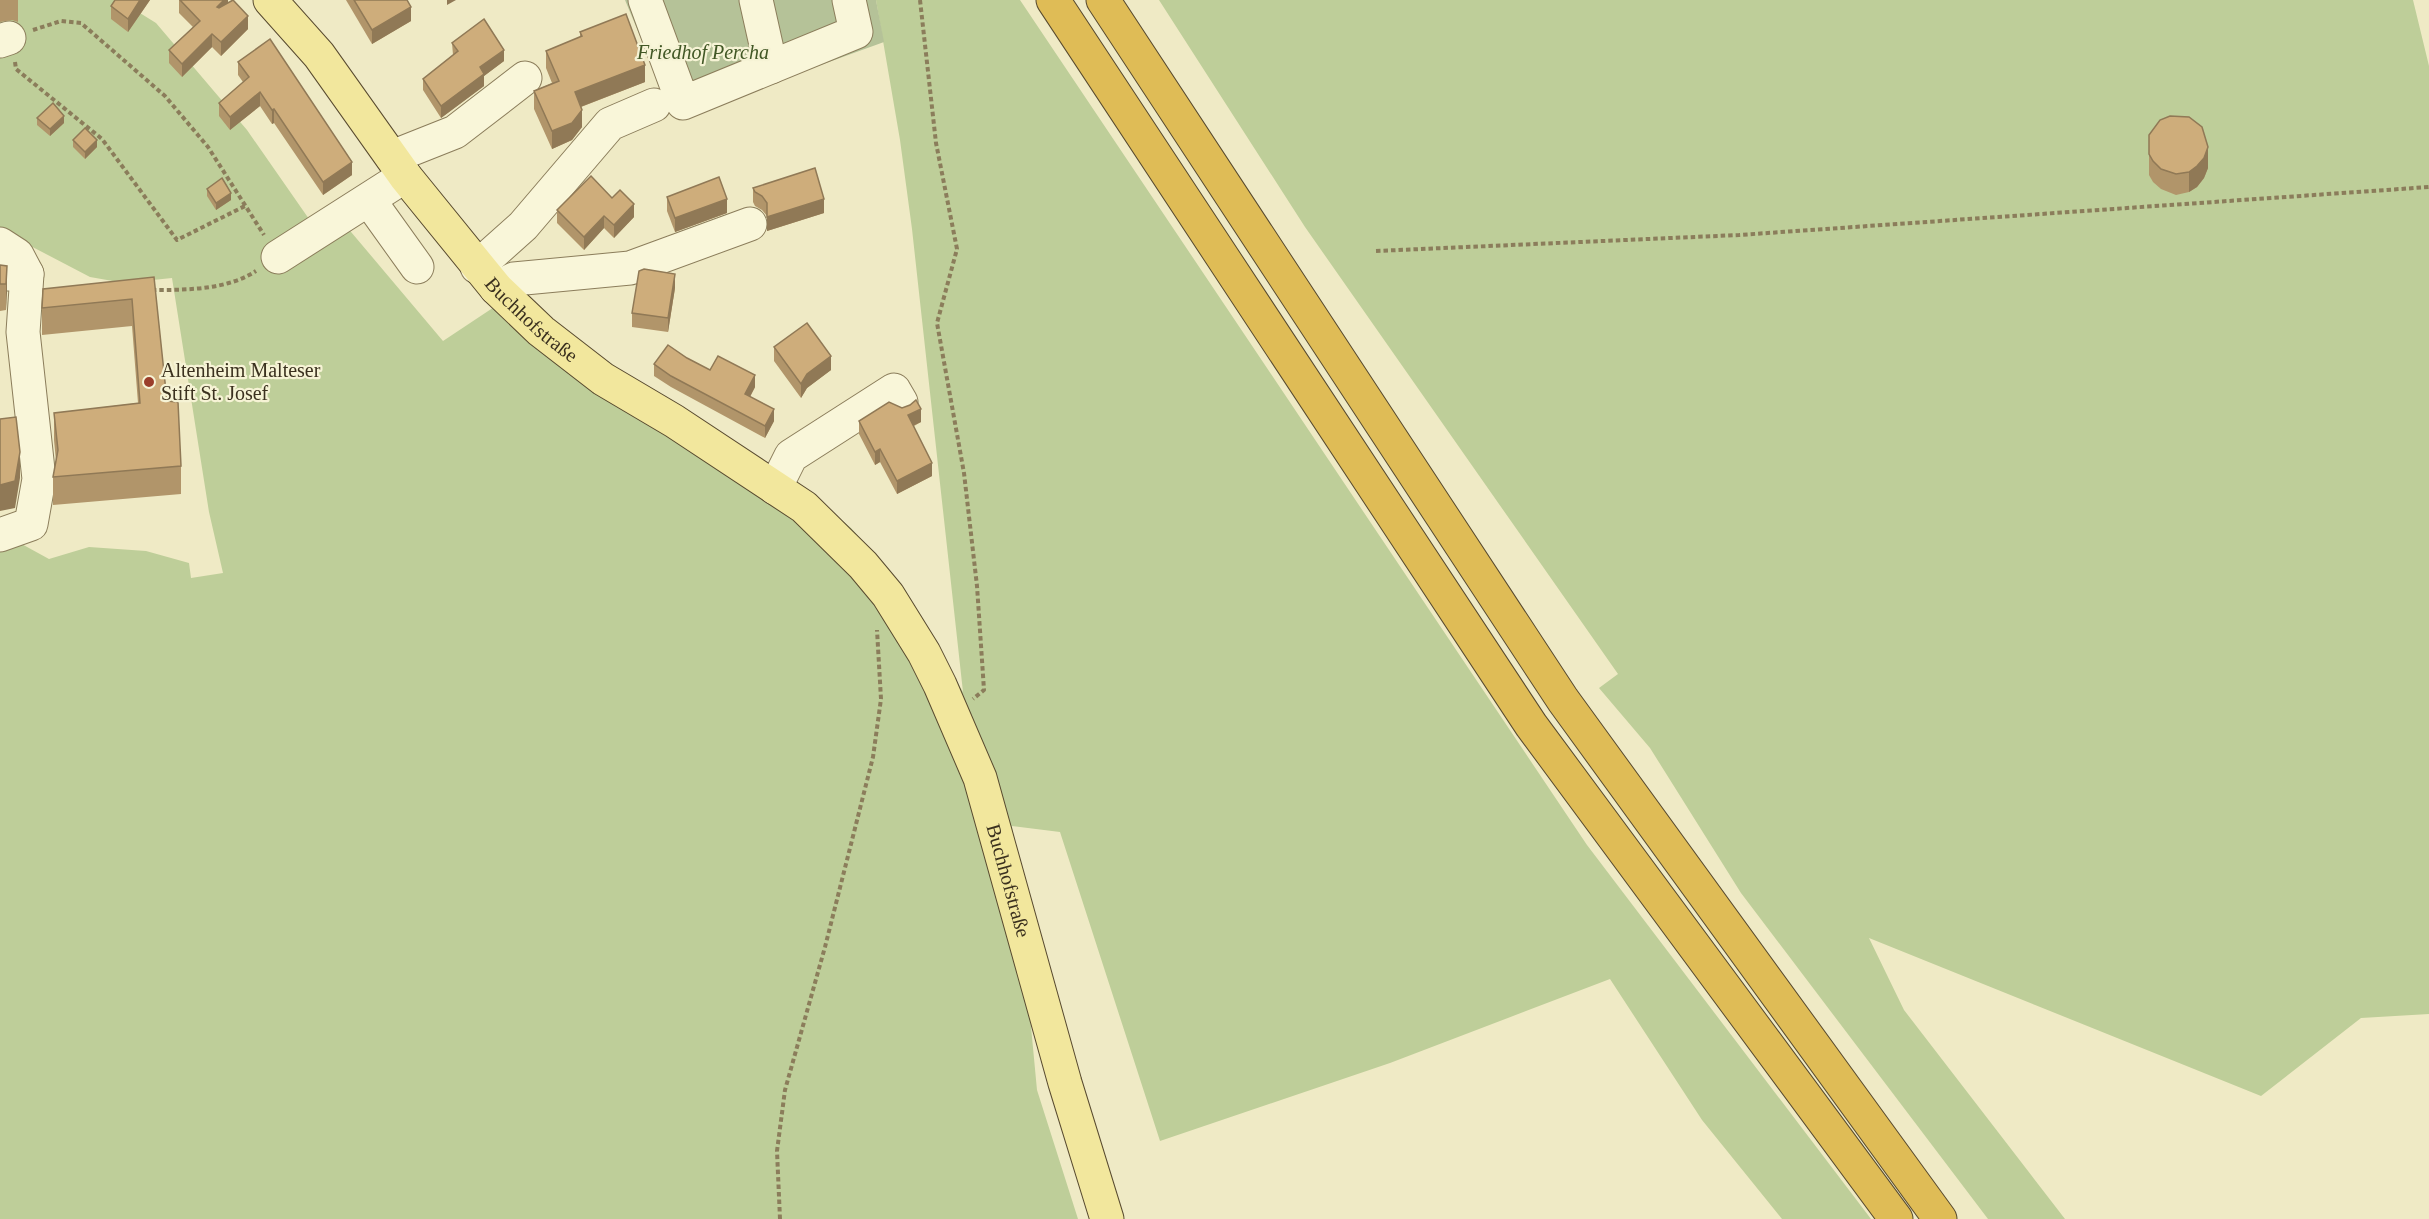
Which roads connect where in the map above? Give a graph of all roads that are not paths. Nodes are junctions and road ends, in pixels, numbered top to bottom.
1 (270, 0) edge
2 (645, 0) edge
3 (756, 0) edge
4 (849, 0) edge
5 (1053, 0) edge
6 (1103, 0) edge
7 (771, 67) junction
8 (525, 78) dead end
9 (654, 105) dead end
10 (399, 167) junction
11 (369, 200) junction
12 (750, 224) dead end
13 (0, 244) edge
14 (278, 257) road end
15 (417, 267) dead end
16 (14, 274) edge
17 (487, 277) junction
18 (901, 402) dead end
19 (775, 488) junction
20 (0, 535) edge
21 (1107, 1219) edge
22 (1896, 1219) edge
23 (1940, 1219) edge

1 - 10 main road, Buchhofstraße
2 - 7 lane
3 - 7 lane
4 - 7 lane
5 - 22 highway
6 - 23 highway
8 - 10 lane
9 - 17 lane
10 - 11 lane
10 - 17 main road, Buchhofstraße
11 - 14 lane
11 - 15 lane
12 - 17 lane
13 - 16 lane
16 - 20 lane
17 - 19 main road, Buchhofstraße
18 - 19 lane
19 - 21 main road, Buchhofstraße

